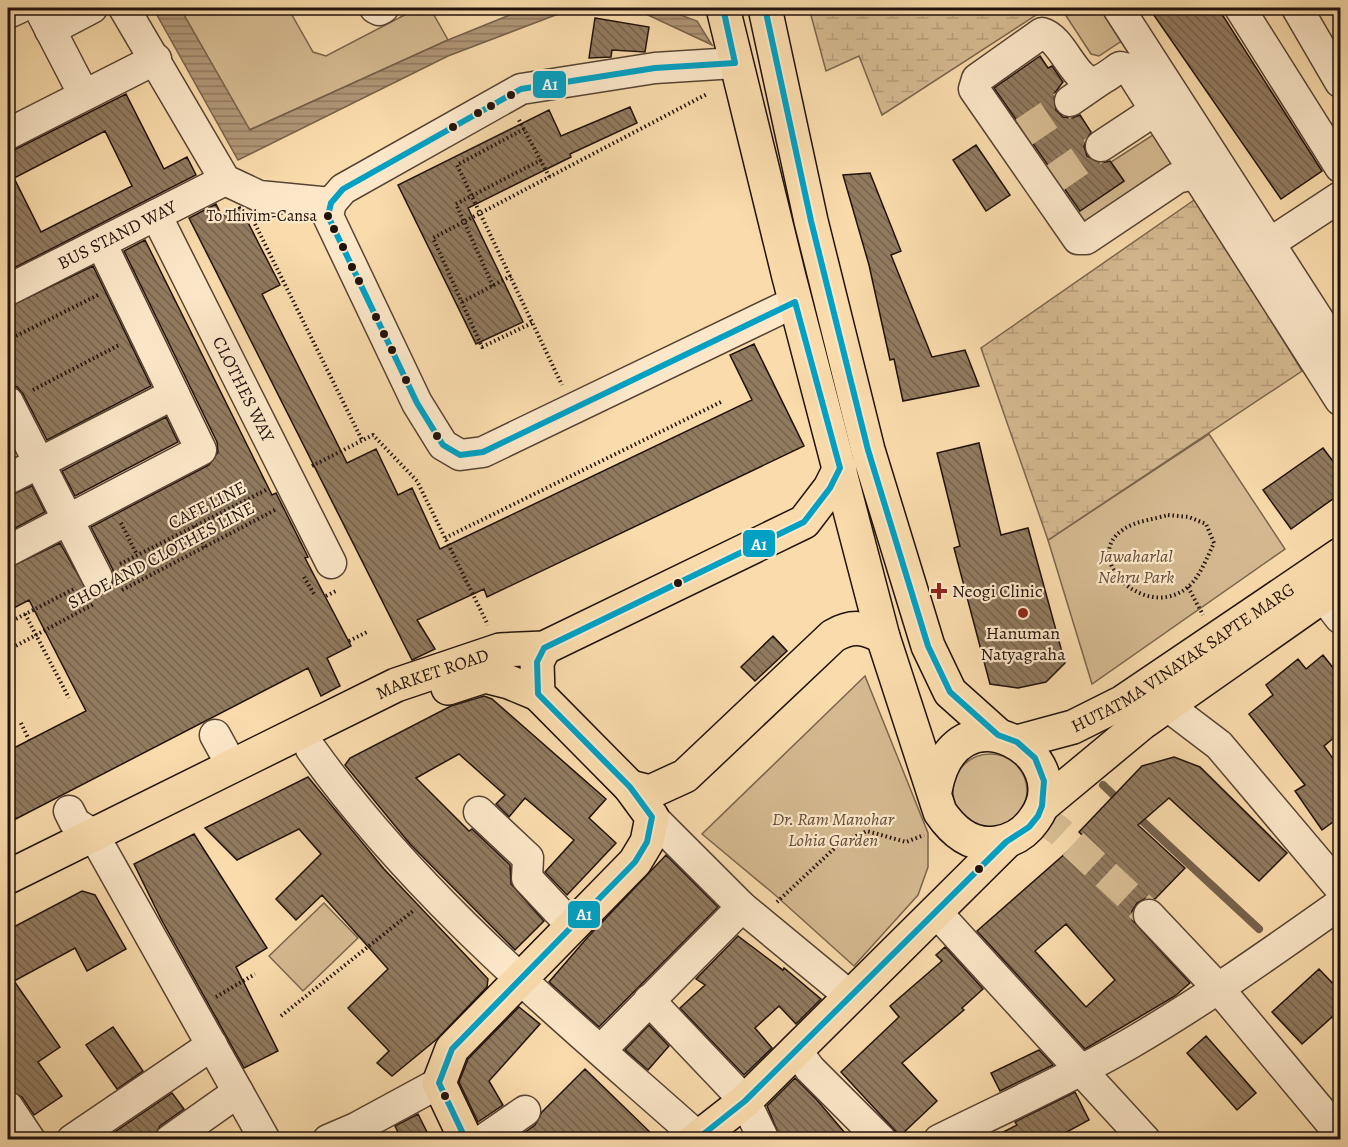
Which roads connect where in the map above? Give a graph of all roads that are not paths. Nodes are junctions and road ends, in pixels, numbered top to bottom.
1 (19, 8) edge
2 (92, 8) edge
3 (124, 8) edge
4 (375, 8) edge
5 (383, 8) edge
6 (723, 8) edge
7 (765, 8) edge
8 (1119, 8) edge
9 (1240, 8) edge
10 (1297, 8) edge
11 (8, 13) edge
12 (44, 19) edge
13 (156, 59) junction
14 (737, 70) junction
15 (1099, 81) junction
16 (1341, 82) edge
17 (84, 95) junction
18 (1070, 101) tunnel mouth
19 (1160, 115) junction
20 (8, 134) edge
21 (1101, 146) tunnel mouth
22 (1341, 167) edge
23 (1202, 179) junction
24 (225, 180) junction
25 (1341, 197) edge
26 (331, 203) junction
27 (156, 215) junction
28 (100, 243) junction
29 (1270, 243) junction
30 (8, 290) edge
31 (795, 302) junction
32 (1341, 353) edge
33 (174, 394) junction
34 (1341, 400) edge
35 (8, 402) edge
36 (39, 463) junction
37 (840, 468) junction
38 (8, 479) edge
39 (67, 520) junction
40 (8, 551) edge
41 (1341, 555) edge
42 (331, 563) dead end
43 (104, 591) road end
44 (1335, 599) edge
45 (883, 637) junction
46 (544, 648) junction
47 (538, 693) junction
48 (1169, 707) junction
49 (215, 735) dead end
50 (1008, 738) junction
51 (310, 749) junction
52 (232, 766) junction
53 (630, 787) junction
54 (935, 791) junction
55 (1042, 806) junction
56 (69, 811) dead end
57 (479, 812) dead end
58 (652, 817) junction
59 (1006, 842) junction
60 (98, 844) junction
61 (8, 877) edge
62 (1341, 888) edge
63 (8, 901) edge
64 (1341, 904) edge
65 (750, 913) junction
66 (937, 913) junction
67 (1149, 915) tunnel mouth
68 (572, 926) junction
69 (520, 979) junction
70 (1219, 989) junction
71 (851, 997) junction
72 (649, 1000) junction
73 (212, 1045) junction
74 (601, 1050) junction
75 (796, 1050) junction
76 (1083, 1069) junction
77 (440, 1083) junction
78 (238, 1092) junction
79 (745, 1101) junction
80 (8, 1107) edge
81 (525, 1112) dead end
82 (1341, 1134) edge
83 (696, 1138) edge
84 (30, 1140) edge
85 (72, 1140) edge
86 (170, 1140) edge
87 (265, 1140) edge
88 (328, 1140) edge
89 (466, 1140) edge
90 (483, 1140) edge
91 (764, 1140) edge
92 (881, 1140) edge
93 (939, 1140) edge
94 (1145, 1140) edge

1 - 11 street
2 - 12 street
3 - 13 street
4 - 5 street
6 - 14 main road
7 - 50 main road
8 - 29 street
9 - 22 street
10 - 16 street
12 - 17 street
13 - 17 street
13 - 24 street
14 - 26 street
14 - 31 main road
15 - 18 street
15 - 19 street
15 - 23 street
17 - 20 street
19 - 21 street
19 - 23 street
23 - 34 street
24 - 26 street
24 - 27 street, BUS STAND WAY
25 - 29 street
26 - 31 street
27 - 28 street, BUS STAND WAY
27 - 42 street, CLOTHES WAY
28 - 30 street, BUS STAND WAY
28 - 33 street
29 - 32 street
31 - 37 main road
33 - 36 street
33 - 39 street
35 - 36 street
36 - 38 street
36 - 39 street
37 - 45 main road
37 - 46 main road, MARKET ROAD
39 - 40 street
39 - 43 street
41 - 50 main road, HUTATMA VINAYAK SAPTE MARG
44 - 48 main road, HUTATMA VINAYAK SAPTE MARG
45 - 53 main road
45 - 54 main road
46 - 47 main road
46 - 52 main road, MARKET ROAD
47 - 51 main road, MARKET ROAD
47 - 53 main road
48 - 55 main road, HUTATMA VINAYAK SAPTE MARG
48 - 62 street
49 - 52 street
50 - 54 main road
50 - 55 main road
51 - 60 main road, MARKET ROAD
51 - 69 street
52 - 60 main road, MARKET ROAD
53 - 58 main road
54 - 59 main road
55 - 59 main road
56 - 60 street
57 - 68 street
58 - 65 street
58 - 68 main road
59 - 66 main road
60 - 61 main road, MARKET ROAD
60 - 63 main road, MARKET ROAD
60 - 73 street
64 - 70 street
65 - 71 street
65 - 72 street
66 - 71 main road
66 - 76 street
67 - 70 street
68 - 69 main road
69 - 74 street
69 - 77 main road
70 - 76 street
70 - 82 street
71 - 75 main road
72 - 74 street
72 - 79 street
73 - 78 street
73 - 85 street
74 - 83 street
75 - 79 main road
75 - 92 street
76 - 93 street
76 - 94 street
77 - 88 street
77 - 89 main road
78 - 86 street
78 - 87 street
79 - 83 main road
79 - 91 street
80 - 84 street
81 - 90 street

